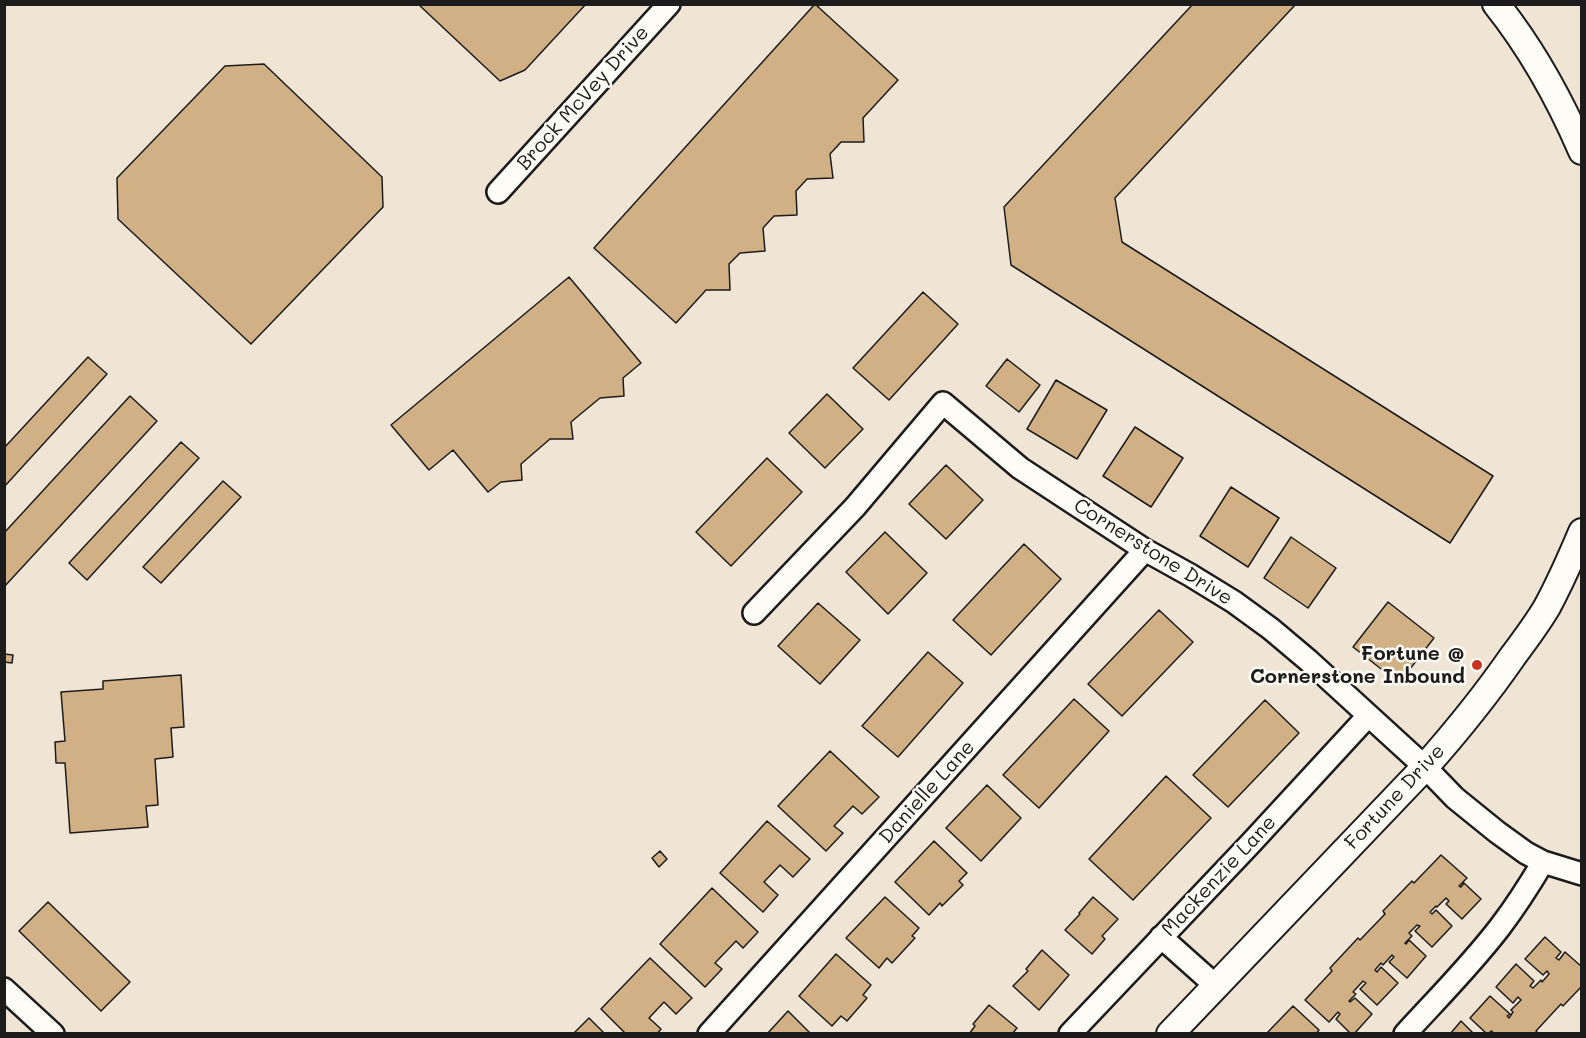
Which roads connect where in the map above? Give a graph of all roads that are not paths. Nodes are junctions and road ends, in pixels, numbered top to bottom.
1 (669, 4) edge
2 (1496, 4) edge
3 (1581, 152) edge
4 (498, 192) dead end
5 (1581, 532) edge
6 (1145, 550) junction
7 (754, 613) dead end
8 (1368, 716) junction
9 (1425, 767) junction
10 (1544, 862) junction
11 (1581, 874) edge
12 (1161, 937) junction
13 (1216, 986) junction
14 (4, 989) edge
15 (52, 1034) edge
16 (709, 1034) edge
17 (1070, 1034) edge
18 (1170, 1034) edge
19 (1405, 1034) edge

1 - 4 street, Brock McVey Drive
2 - 3 street
5 - 9 street, Fortune Drive
6 - 7 street, Cornerstone Drive
6 - 8 street, Cornerstone Drive
6 - 16 street, Danielle Lane
8 - 9 street, Cornerstone Drive
8 - 12 street, Mackenzie Lane
9 - 10 street, Cornerstone Drive
9 - 13 street, Fortune Drive
10 - 11 street, Cornerstone Drive
10 - 19 street
12 - 13 street
12 - 17 street, Mackenzie Lane
13 - 18 street, Fortune Drive
14 - 15 street

